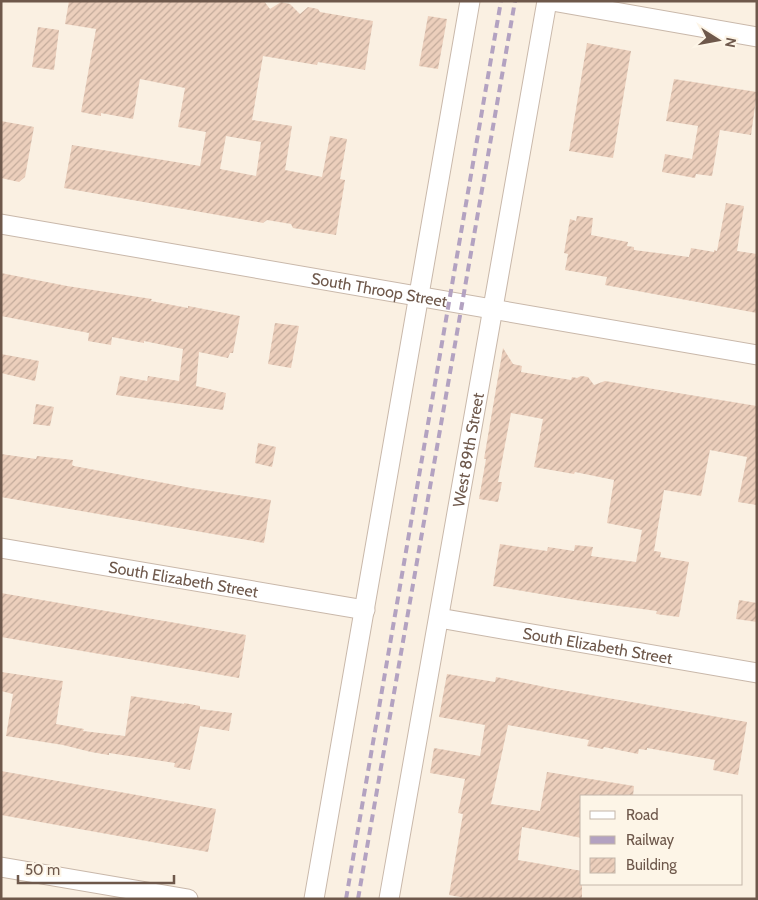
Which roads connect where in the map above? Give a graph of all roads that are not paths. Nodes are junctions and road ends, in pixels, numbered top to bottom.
1 (470, 1) edge
2 (547, 1) edge
3 (552, 1) edge
4 (757, 37) edge
5 (1, 224) edge
6 (420, 297) junction
7 (493, 310) junction
8 (757, 355) edge
9 (1, 548) edge
10 (365, 610) junction
11 (439, 618) junction
12 (757, 674) edge
13 (1, 866) edge
14 (188, 899) edge
15 (314, 899) edge
16 (389, 899) edge

1 - 6 street
2 - 7 street, West 89th Street
3 - 4 street
5 - 6 street, South Throop Street
6 - 7 street, South Throop Street
6 - 10 street
7 - 8 street, South Throop Street
7 - 11 street, West 89th Street
9 - 10 street, South Elizabeth Street
10 - 15 street
11 - 12 street, South Elizabeth Street
11 - 16 street, West 89th Street
13 - 14 street

